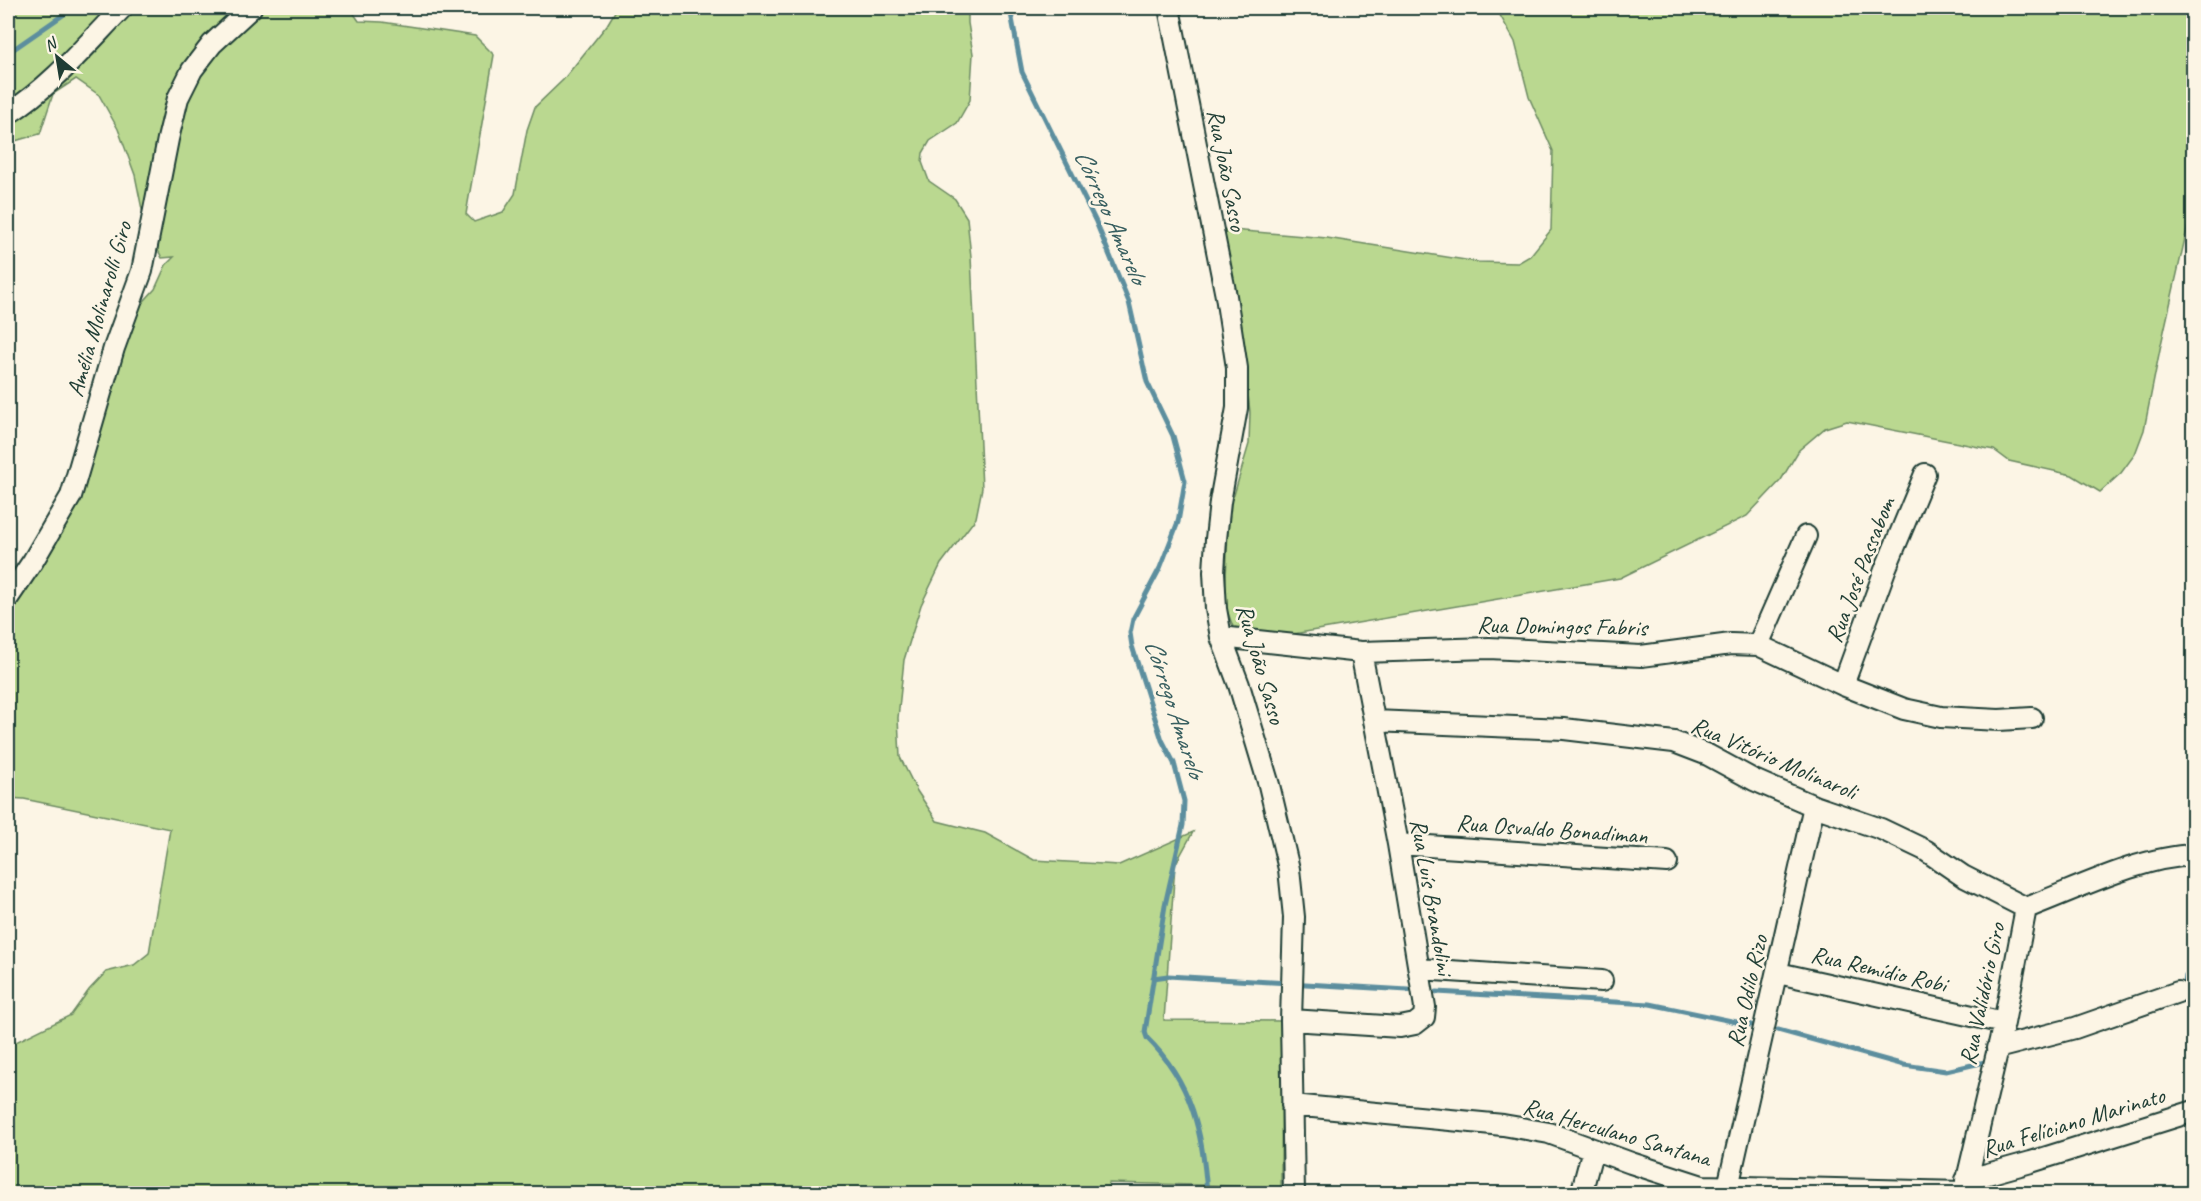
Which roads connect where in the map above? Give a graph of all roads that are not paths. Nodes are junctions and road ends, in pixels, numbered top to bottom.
1 (123, 8) edge
2 (251, 8) edge
3 (1169, 8) edge
4 (8, 114) edge
5 (1925, 474) dead end
6 (1806, 536) dead end
7 (8, 598) edge
8 (1221, 636) junction
9 (1758, 645) junction
10 (1361, 652) junction
11 (1843, 685) junction
12 (2032, 718) dead end
13 (1374, 721) junction
14 (1814, 806) junction
15 (1398, 844) junction
16 (2193, 855) edge
17 (1666, 862) dead end
18 (2026, 908) junction
19 (1419, 969) junction
20 (1778, 973) junction
21 (1602, 981) dead end
22 (2178, 992) dead end
23 (1291, 1020) junction
24 (2004, 1023) junction
25 (1996, 1048) junction
26 (1292, 1105) junction
27 (2193, 1111) edge
28 (1593, 1149) junction
29 (1728, 1187) junction
30 (1965, 1189) edge
31 (1294, 1194) edge
32 (1581, 1194) edge

1 - 4 street
2 - 7 street, Amélia Molinarolli Giro
3 - 8 street, Rua João Sasso
5 - 11 street, Rua José Passabom
6 - 9 street
8 - 10 street, Rua Domingos Fabris
8 - 23 street, Rua João Sasso
9 - 10 street, Rua Domingos Fabris
9 - 11 street, Rua Domingos Fabris
10 - 13 street, Rua Luís Brandolini
11 - 12 street, Rua Domingos Fabris
13 - 14 street, Rua Vitório Molinaroli
13 - 15 street, Rua Luís Brandolini
14 - 18 street, Rua Vitório Molinaroli
14 - 20 street, Rua Odilo Rizo
15 - 17 street, Rua Osvaldo Bonadiman
15 - 19 street, Rua Luís Brandolini
16 - 18 street, Rua Validório Giro
18 - 24 street, Rua Validório Giro
19 - 21 street
19 - 23 street, Rua Luís Brandolini
20 - 24 street, Rua Remídio Robi
20 - 29 street, Rua Odilo Rizo
22 - 25 street
23 - 26 street, Rua João Sasso
24 - 25 street, Rua Validório Giro
25 - 30 street, Rua Validório Giro
26 - 28 street, Rua Herculano Santana
26 - 31 street, Rua João Sasso
27 - 30 street, Rua Felíciano Marinato
28 - 29 street, Rua Herculano Santana
28 - 32 street
29 - 30 street, Rua Herculano Santana

